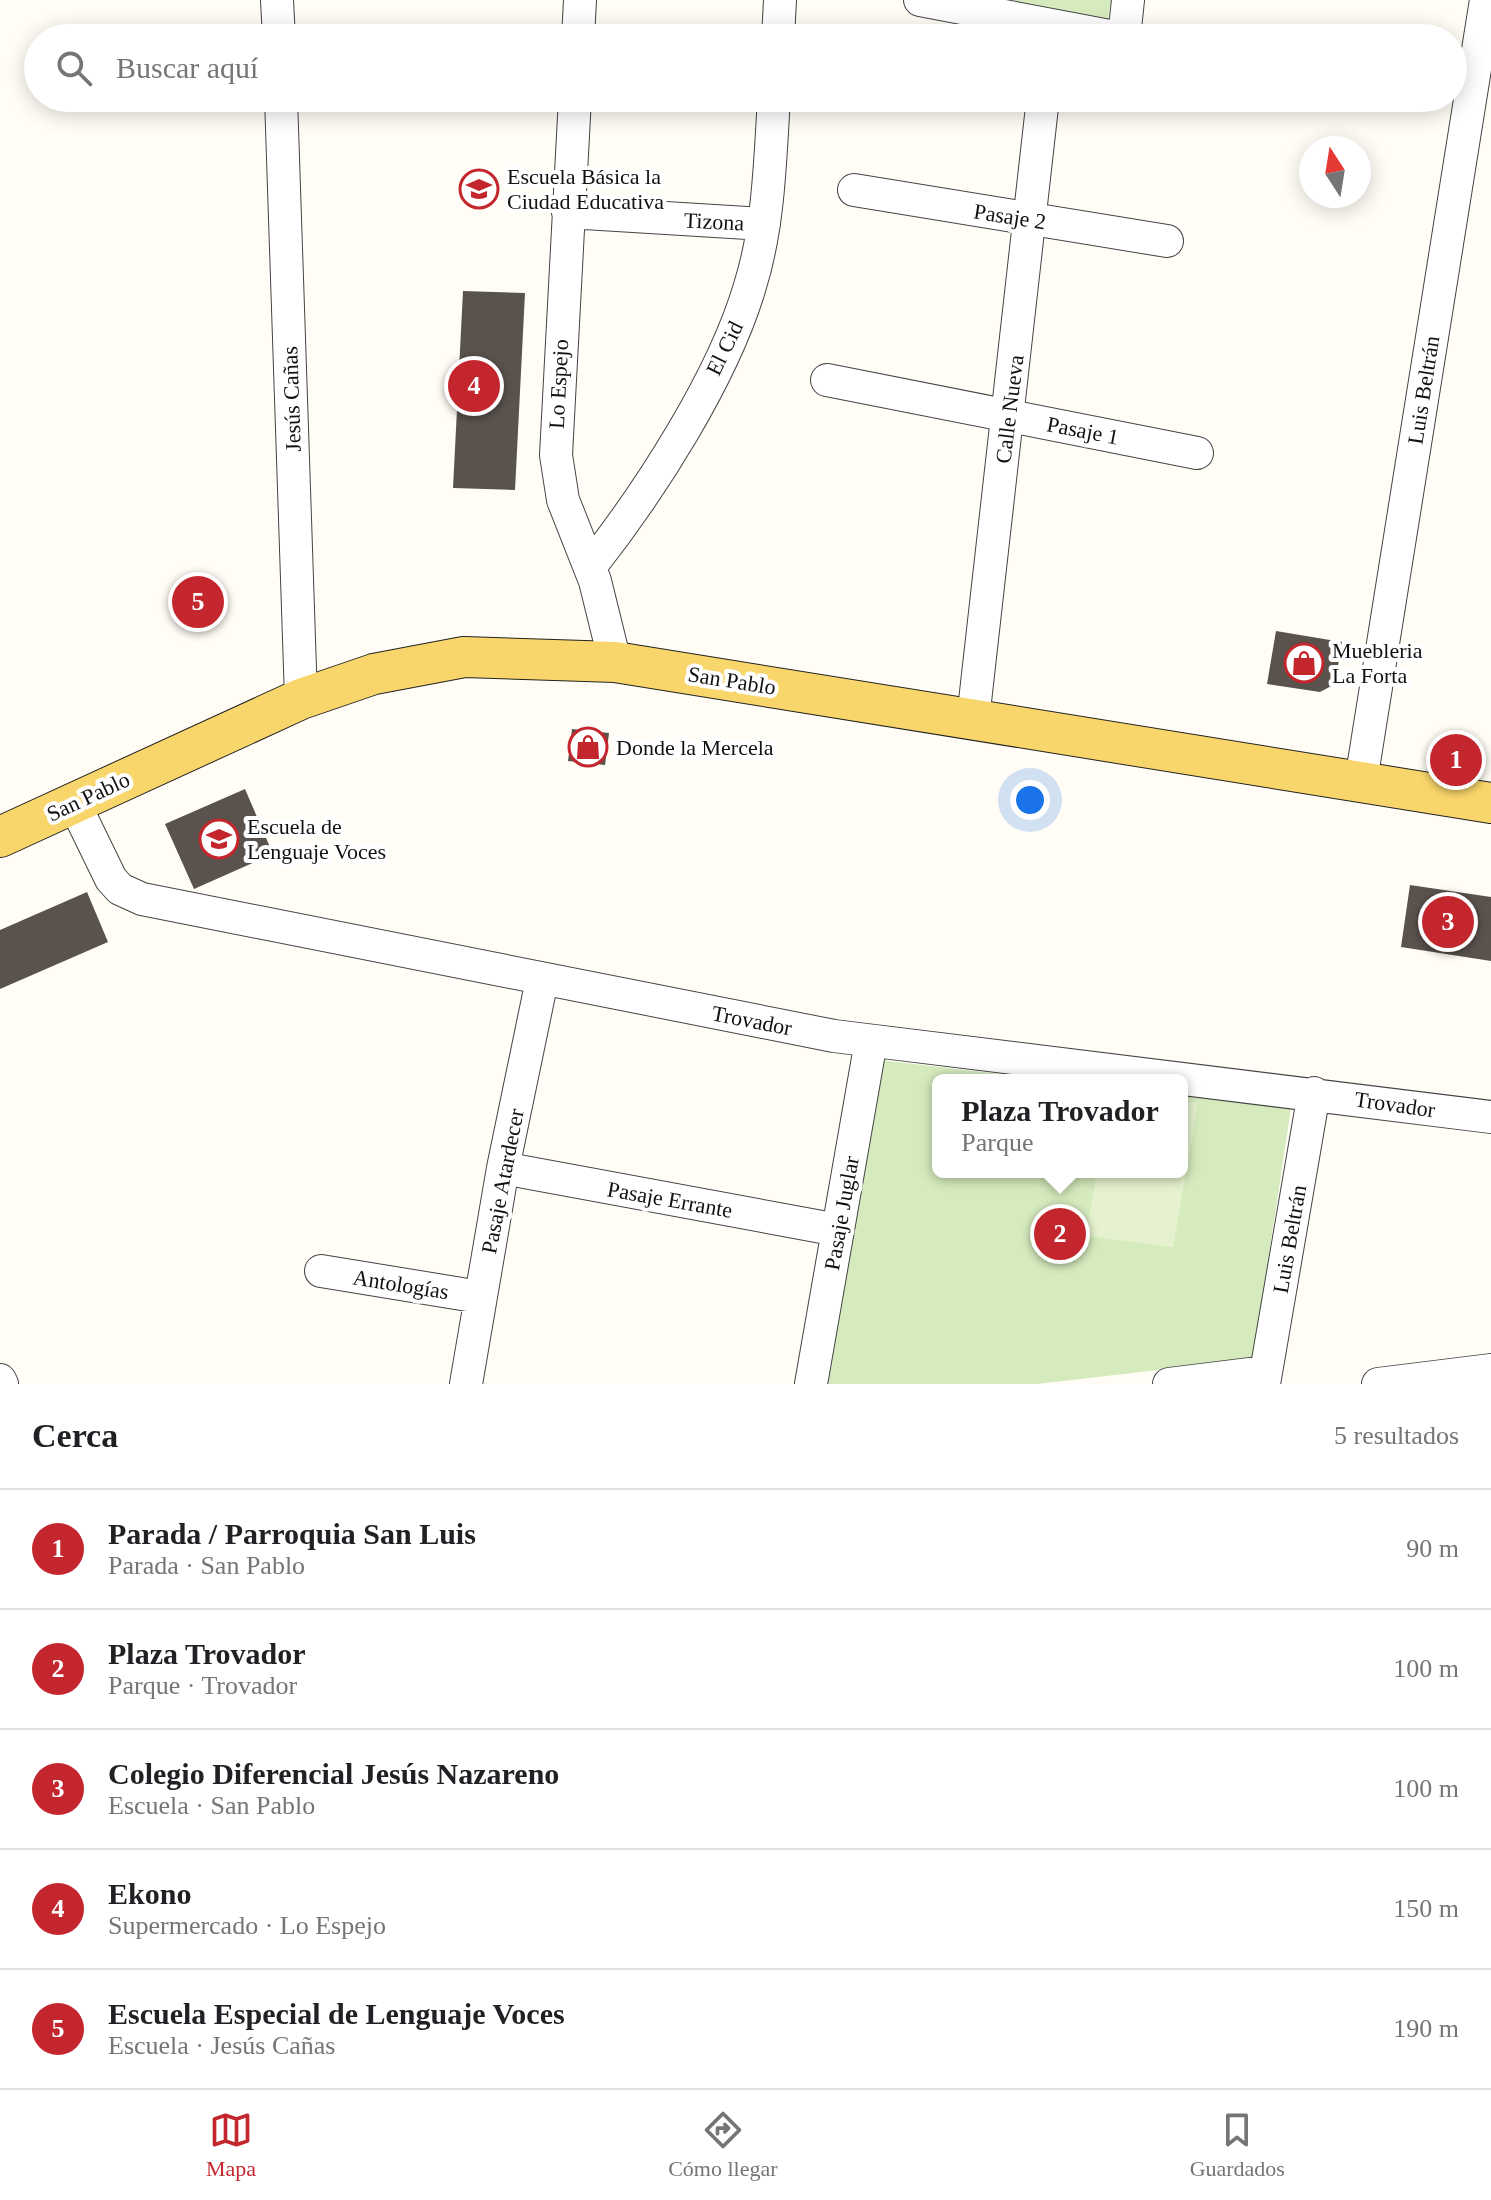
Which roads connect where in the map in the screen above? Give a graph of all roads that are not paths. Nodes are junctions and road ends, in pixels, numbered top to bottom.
1 (277, 0) edge
2 (580, 0) edge
3 (780, 0) edge
4 (920, 0) edge
5 (1128, 0) edge
6 (1486, 0) edge
7 (953, 3) edge
8 (278, 24) edge
9 (579, 24) edge
10 (779, 24) edge
11 (1026, 24) edge
12 (1124, 24) edge
13 (281, 112) edge
14 (574, 112) edge
15 (773, 112) edge
16 (1041, 112) edge
17 (854, 190) dead end
18 (568, 212) junction
19 (1030, 219) junction
20 (764, 224) junction
21 (1167, 241) dead end
22 (827, 380) dead end
23 (1008, 416) junction
24 (1197, 453) dead end
25 (590, 567) junction
26 (615, 662) junction
27 (301, 699) junction
28 (973, 719) junction
29 (1361, 781) junction
30 (74, 803) junction
31 (1491, 803) edge
32 (0, 837) edge
33 (542, 980) junction
34 (871, 1041) junction
35 (1152, 1074) edge
36 (1188, 1078) edge
37 (1314, 1093) junction
38 (1491, 1117) edge
39 (503, 1168) junction
40 (838, 1230) junction
41 (321, 1271) dead end
42 (480, 1297) junction
43 (1491, 1370) edge
44 (1265, 1378) edge
45 (466, 1384) edge
46 (811, 1384) edge
47 (1169, 1384) edge
48 (1378, 1384) edge

1 - 8 street
2 - 9 street
3 - 10 street
4 - 7 street
5 - 12 street
6 - 29 street, Luis Beltrán
7 - 11 street
13 - 27 street, Jesús Cañas
14 - 18 street, Lo Espejo
15 - 20 street, El Cid
16 - 19 street, Calle Nueva
17 - 19 street, Pasaje 2
18 - 20 street, Tizona
18 - 25 street, Lo Espejo
19 - 21 street, Pasaje 2
19 - 23 street, Calle Nueva
20 - 25 street, El Cid
22 - 23 street, Pasaje 1
23 - 24 street, Pasaje 1
23 - 28 street, Calle Nueva
25 - 26 street, Lo Espejo
26 - 27 main road, San Pablo
26 - 28 main road, San Pablo
27 - 30 main road, San Pablo
28 - 29 main road, San Pablo
29 - 31 main road, San Pablo
30 - 32 main road, San Pablo
30 - 33 street, Trovador
33 - 34 street, Trovador
33 - 39 street, Pasaje Atardecer
34 - 35 street, Trovador
34 - 40 street, Pasaje Juglar
36 - 37 street, Trovador
37 - 38 street, Trovador
37 - 44 street, Luis Beltrán
39 - 40 street, Pasaje Errante
39 - 42 street, Pasaje Atardecer
40 - 46 street, Pasaje Juglar
41 - 42 street, Antologías
42 - 45 street, Pasaje Atardecer
43 - 48 street
44 - 47 street

